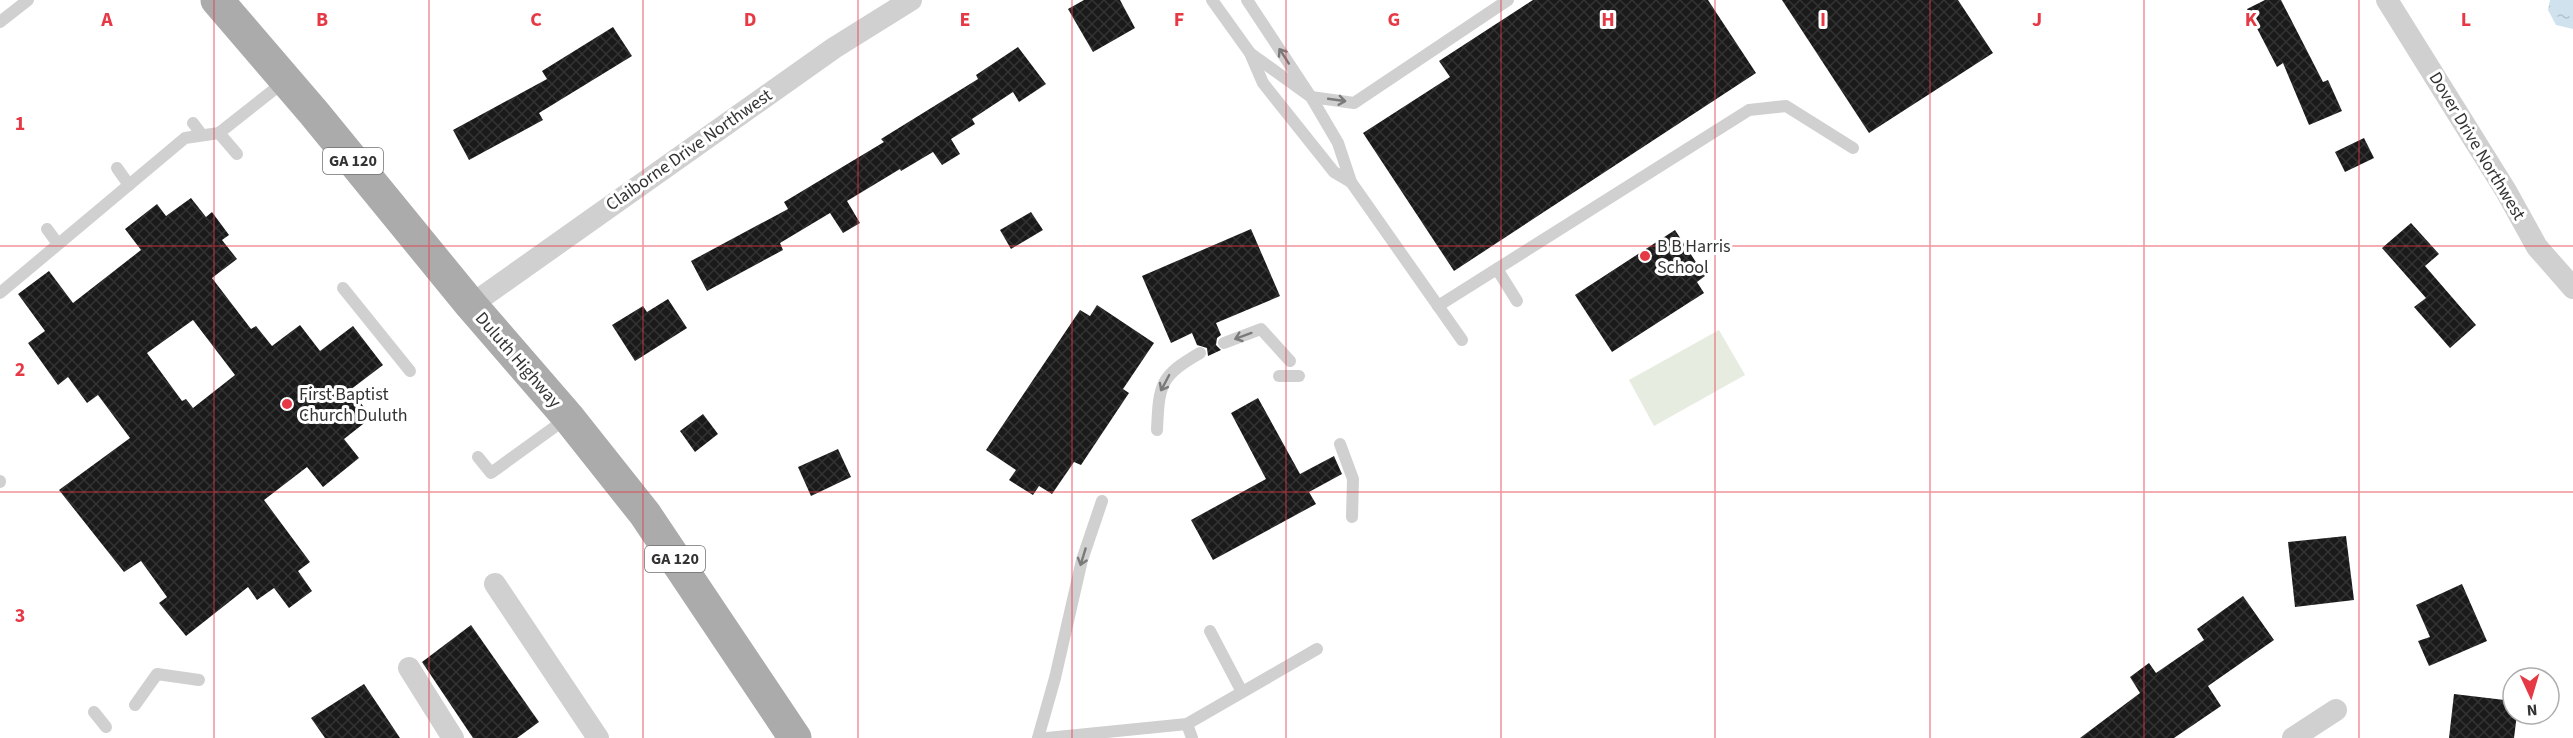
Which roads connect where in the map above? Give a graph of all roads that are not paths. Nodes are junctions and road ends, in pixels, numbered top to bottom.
1 (28, 0) edge
2 (217, 0) edge
3 (911, 0) edge
4 (1212, 0) edge
5 (1247, 0) edge
6 (1508, 0) edge
7 (2387, 0) edge
8 (0, 22) edge
9 (1250, 53) junction
10 (285, 81) junction
11 (1311, 97) junction
12 (193, 123) dead end
13 (219, 133) junction
14 (202, 135) junction
15 (1853, 148) dead end
16 (237, 154) dead end
17 (117, 168) dead end
18 (1351, 182) junction
19 (129, 184) junction
20 (47, 229) dead end
21 (58, 244) junction
22 (1497, 269) junction
23 (343, 288) dead end
24 (2573, 288) edge
25 (0, 293) edge
26 (1517, 301) dead end
27 (471, 305) junction
28 (1438, 306) junction
29 (1462, 340) dead end
30 (1224, 342) dead end
31 (1200, 353) dead end
32 (1290, 361) dead end
33 (410, 371) dead end
34 (1279, 376) dead end
35 (1299, 376) dead end
36 (568, 417) junction
37 (1157, 430) dead end
38 (1340, 444) dead end
39 (478, 457) dead end
40 (1102, 501) dead end
41 (1352, 517) dead end
42 (495, 584) dead end
43 (1210, 631) dead end
44 (1317, 649) dead end
45 (409, 668) dead end
46 (199, 680) dead end
47 (1242, 692) junction
48 (135, 705) dead end
49 (2336, 710) dead end
50 (94, 712) dead end
51 (1187, 724) junction
52 (106, 727) dead end
53 (453, 738) edge
54 (598, 738) edge
55 (795, 738) edge
56 (1038, 738) edge
57 (1047, 738) edge
58 (1192, 738) edge
59 (2294, 738) edge

1 - 8 lane
2 - 10 main road, Duluth Highway / GA 120
3 - 27 street, Claiborne Drive Northwest
4 - 9 lane
11 -> 5 lane
11 -> 6 lane
7 - 24 street, Dover Drive Northwest
9 - 11 lane
9 - 18 lane
10 - 13 lane
10 - 27 main road, Duluth Highway / GA 120
11 - 18 lane
12 - 14 lane
13 - 14 lane
13 - 16 lane
14 - 19 lane
15 - 22 lane
17 - 19 lane
18 - 28 lane
19 - 21 lane
20 - 21 lane
21 - 25 lane
22 - 26 lane
22 - 28 lane
23 - 33 lane
27 - 36 main road, Duluth Highway / GA 120
28 - 29 lane
32 -> 30 lane
31 -> 37 lane
34 - 35 lane
36 - 39 lane
36 - 55 main road, Duluth Highway / GA 120
38 - 41 lane
40 -> 56 lane
42 - 54 street
43 - 47 lane
44 - 47 lane
45 - 53 street
46 - 48 lane
47 - 51 lane
49 - 59 street
50 - 52 lane
51 - 57 lane
51 - 58 lane

